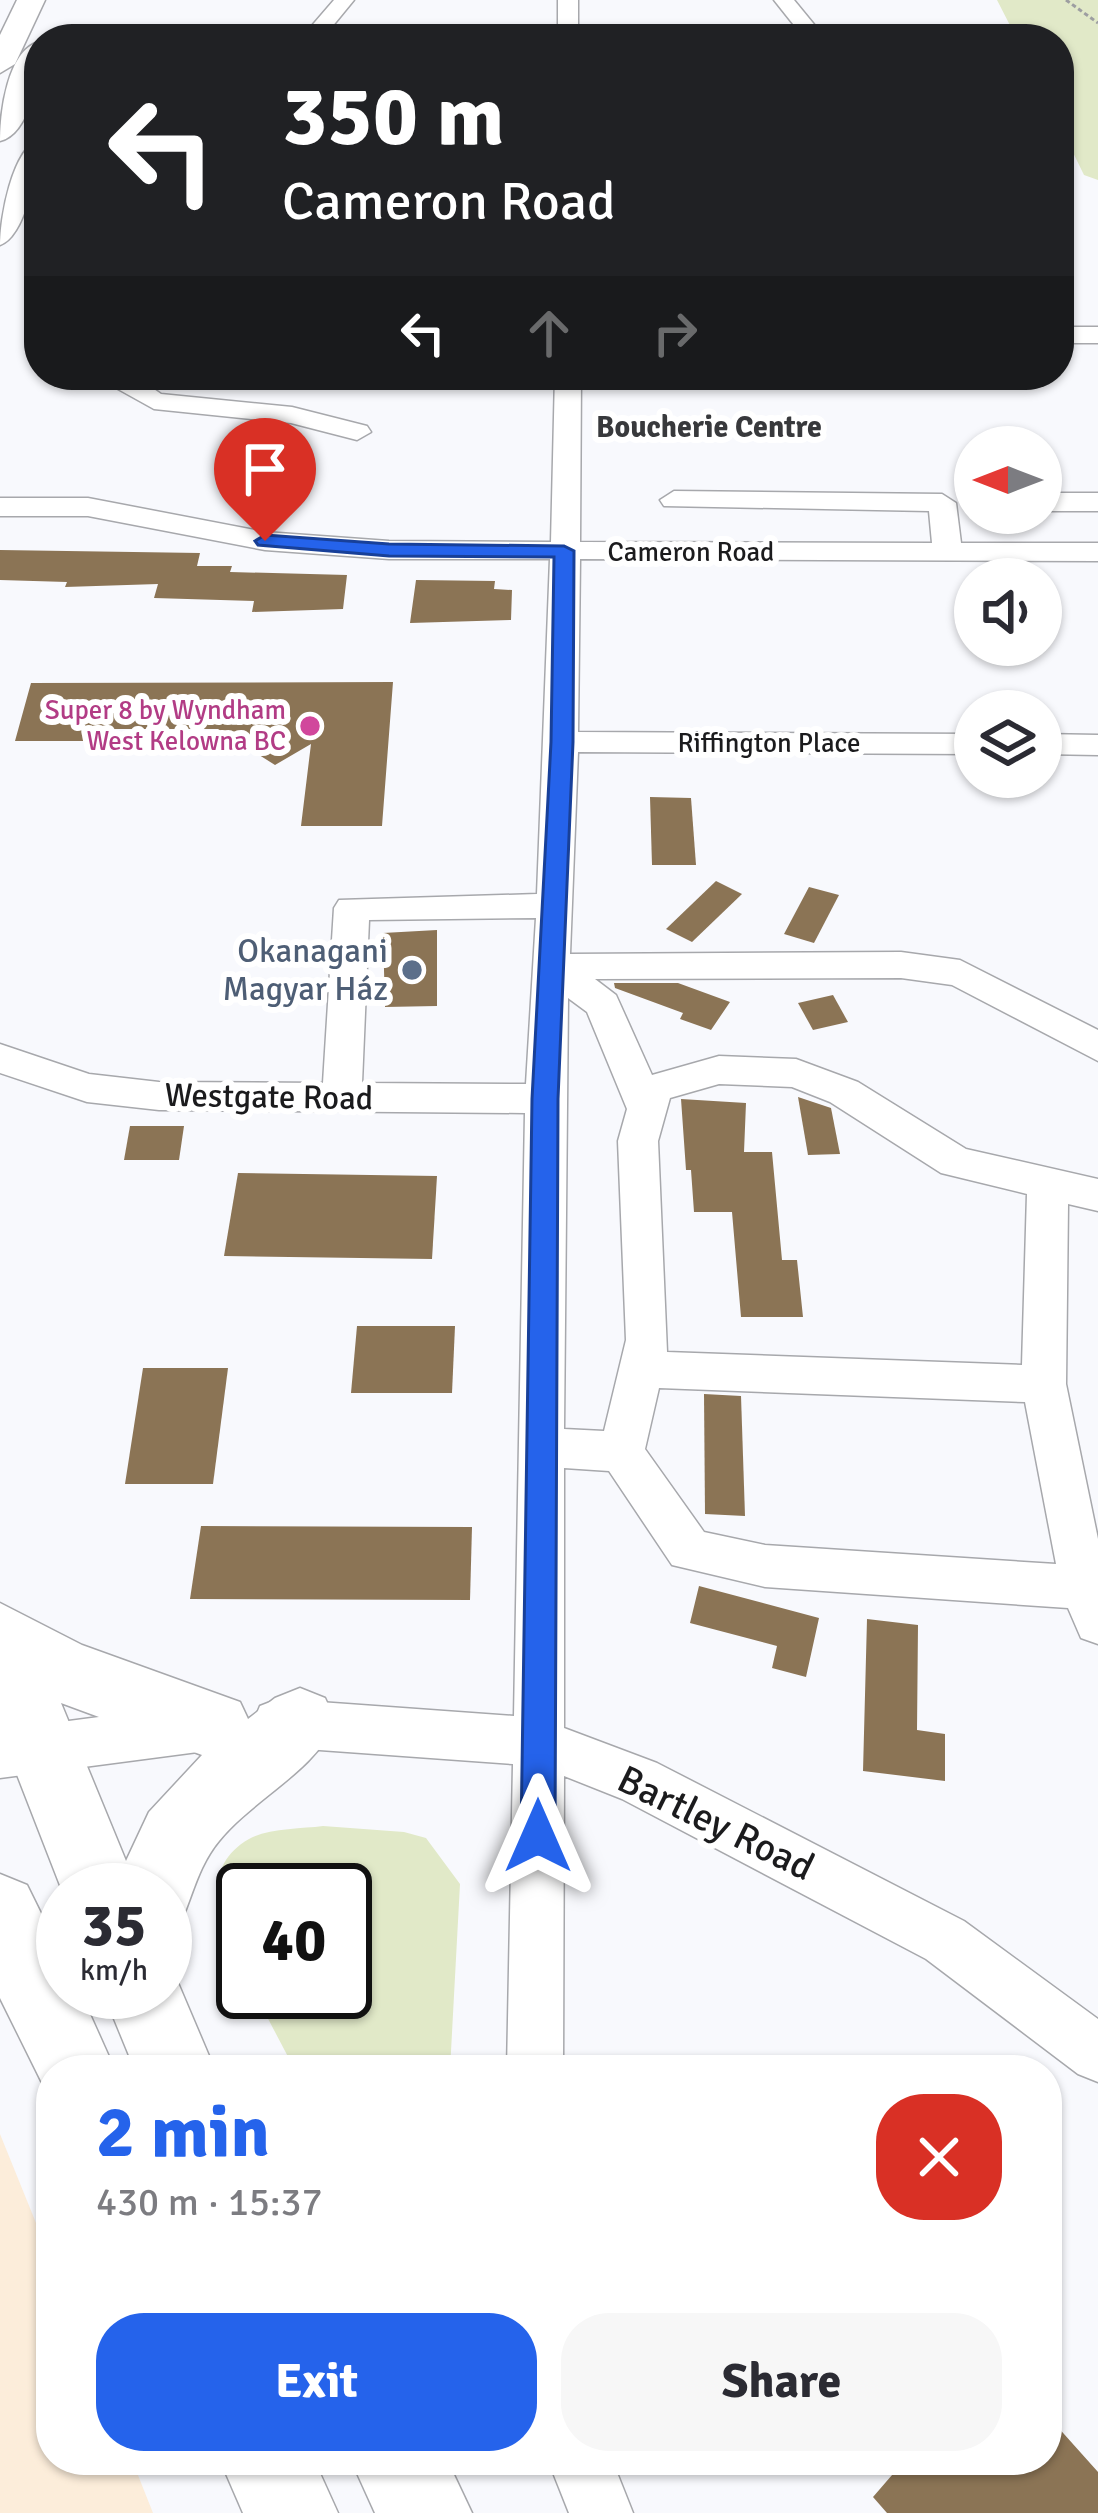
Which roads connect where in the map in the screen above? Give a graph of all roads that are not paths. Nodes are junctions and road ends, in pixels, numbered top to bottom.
1 (31, 0) edge
2 (344, 0) edge
3 (784, 0) edge
4 (323, 24) edge
5 (804, 24) edge
6 (0, 64) edge
7 (24, 83) edge
8 (0, 132) edge
9 (24, 181) edge
10 (0, 238) edge
11 (138, 390) edge
12 (568, 390) edge
13 (357, 432) dead end
14 (674, 500) dead end
15 (1062, 502) edge
16 (1098, 502) edge
17 (942, 503) junction
18 (954, 503) edge
19 (0, 507) edge
20 (564, 551) junction
21 (948, 552) junction
22 (1098, 553) edge
23 (562, 742) junction
24 (954, 744) edge
25 (1062, 744) edge
26 (1098, 745) edge
27 (554, 906) junction
28 (551, 967) junction
29 (1098, 1048) edge
30 (0, 1058) edge
31 (342, 1098) junction
32 (545, 1099) junction
33 (647, 1109) junction
34 (1048, 1184) junction
35 (1098, 1195) edge
36 (641, 1369) junction
37 (1044, 1384) junction
38 (542, 1447) junction
39 (622, 1452) junction
40 (1091, 1604) edge
41 (0, 1638) edge
42 (300, 1722) junction
43 (215, 1726) junction
44 (538, 1742) junction
45 (20, 1750) edge
46 (85, 1863) edge
47 (162, 1863) edge
48 (0, 1912) edge
49 (21, 1983) edge
50 (153, 2019) edge
51 (1098, 2054) edge
52 (66, 2055) edge
53 (169, 2055) edge
54 (536, 2055) edge
55 (273, 2475) edge
56 (404, 2475) edge
57 (586, 2475) edge
58 (292, 2513) edge
59 (426, 2513) edge
60 (601, 2513) edge

1 - 6 highway
2 - 4 street
3 - 5 street
7 - 8 highway
9 - 10 street
11 - 13 street
12 - 20 street
14 - 17 street
15 - 16 street
17 - 18 street
17 - 21 street
19 - 20 street, Cameron Road
20 - 21 street, Cameron Road
20 - 23 street
21 - 22 street, Cameron Road
23 - 24 street, Riffington Place
23 - 27 street
25 - 26 street
27 - 28 street
27 - 31 street
28 - 29 street
28 - 32 street
28 - 33 street
30 - 31 street, Westgate Road
31 - 32 street, Westgate Road
32 - 38 street
33 - 34 street
33 - 36 street
34 - 35 street
34 - 37 street
36 - 37 street
36 - 39 street
37 - 40 street
38 - 39 street
38 - 44 street
39 - 40 street
41 - 43 highway
41 - 45 highway
42 - 43 street, Bartley Road
42 - 44 street, Bartley Road
42 - 47 highway
43 - 45 street, Bartley Road
44 - 51 street, Bartley Road
44 - 54 street
45 - 46 highway
48 - 49 highway
49 - 52 highway
50 - 53 highway
55 - 58 highway
56 - 59 highway
57 - 60 street

